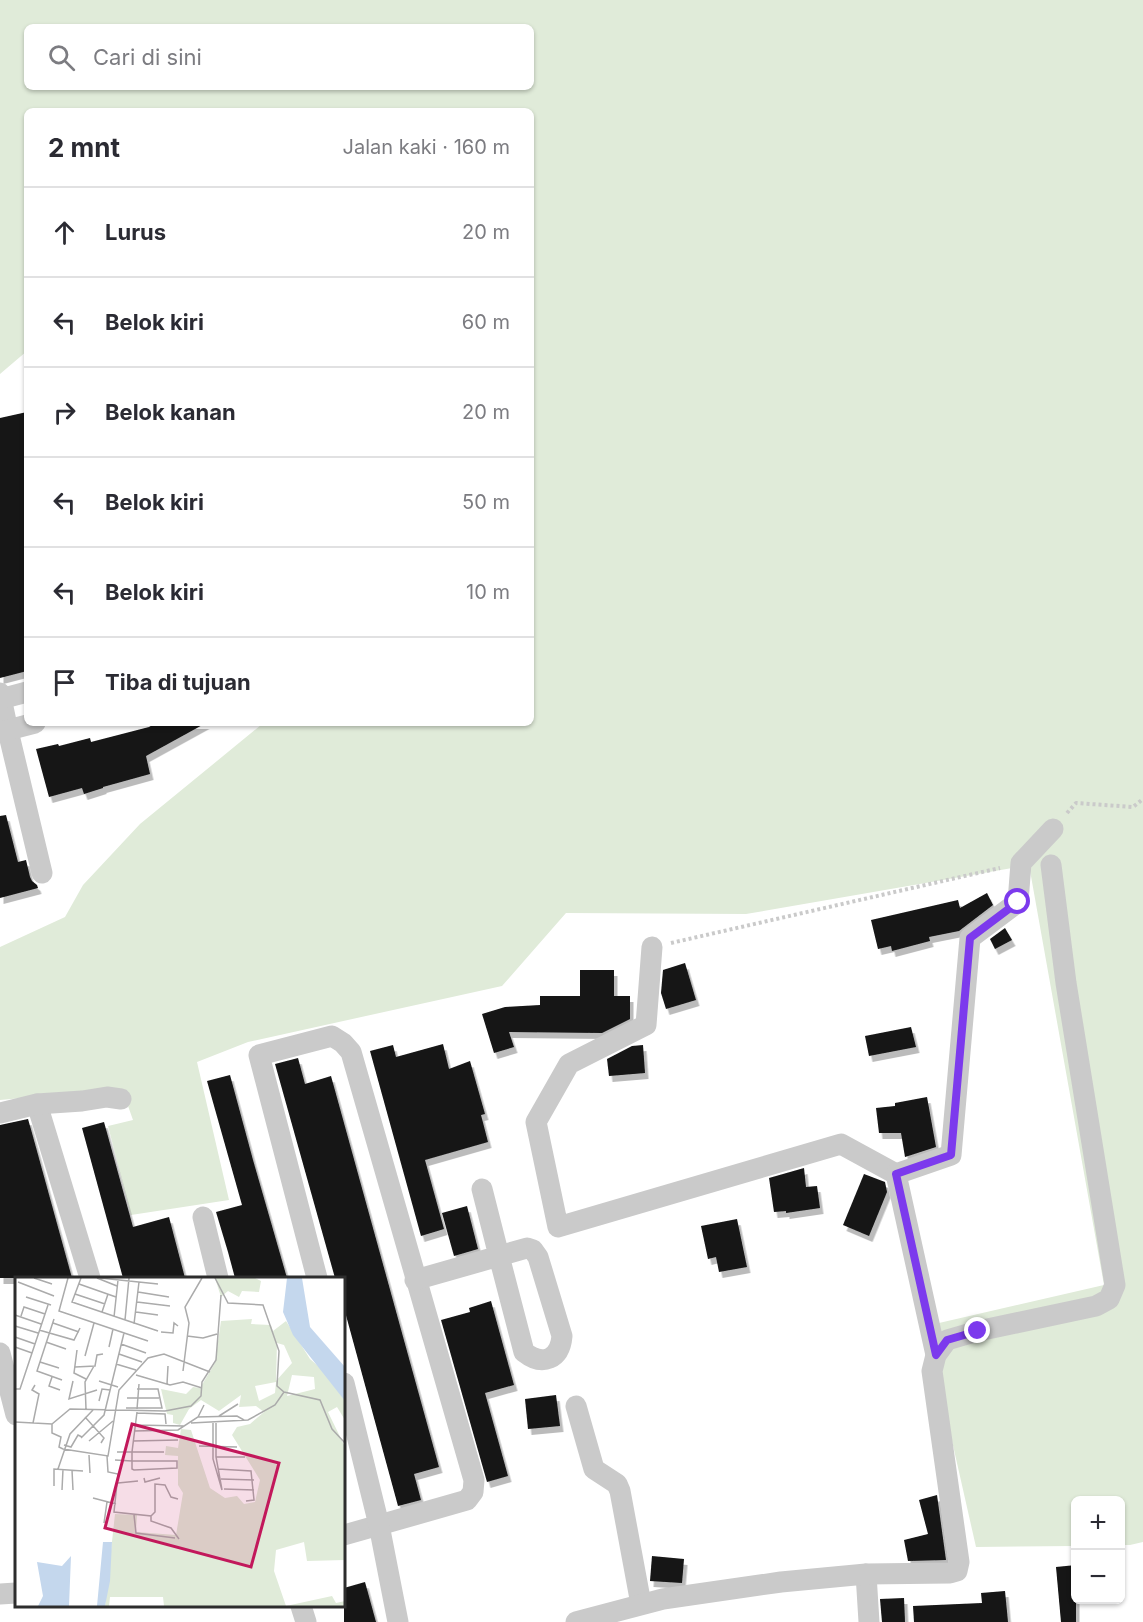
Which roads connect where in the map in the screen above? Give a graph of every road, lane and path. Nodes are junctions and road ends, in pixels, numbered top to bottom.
1 (24, 693) edge
2 (0, 697) edge
3 (24, 726) edge
4 (4, 731) edge
5 (1143, 799) edge
6 (1053, 829) joint
7 (1021, 863) junction
8 (1051, 865) dead end
9 (42, 873) dead end
10 (652, 947) joint
11 (121, 1099) dead end
12 (37, 1104) junction
13 (0, 1113) edge
14 (896, 1174) junction
15 (482, 1189) dead end
16 (203, 1217) dead end
17 (499, 1256) junction
18 (90, 1277) edge
19 (218, 1277) edge
20 (317, 1277) edge
21 (416, 1280) junction
22 (0, 1353) edge
23 (936, 1355) junction
24 (345, 1387) edge
25 (576, 1406) dead end
26 (15, 1411) edge
27 (380, 1525) junction
28 (345, 1535) edge
29 (866, 1574) junction
30 (15, 1593) edge
31 (0, 1594) edge
32 (641, 1604) junction
33 (302, 1607) edge
34 (306, 1622) edge
35 (398, 1622) edge
36 (576, 1622) edge
37 (869, 1622) edge

1 - 2 street
2 - 4 street
3 - 4 street
4 - 9 street
5 - 6 path
6 - 7 street
7 - 10 path
7 - 14 street
8 - 23 street
10 - 14 street
11 - 12 street
12 - 13 street
12 - 18 street
14 - 23 street
15 - 17 street
16 - 19 street
17 - 17 street
17 - 21 street
20 - 21 street
21 - 27 street
22 - 26 street
23 - 29 street
24 - 27 street
25 - 32 street
27 - 28 street
27 - 35 street
29 - 32 street
29 - 37 street
30 - 31 street
32 - 36 street
33 - 34 street

